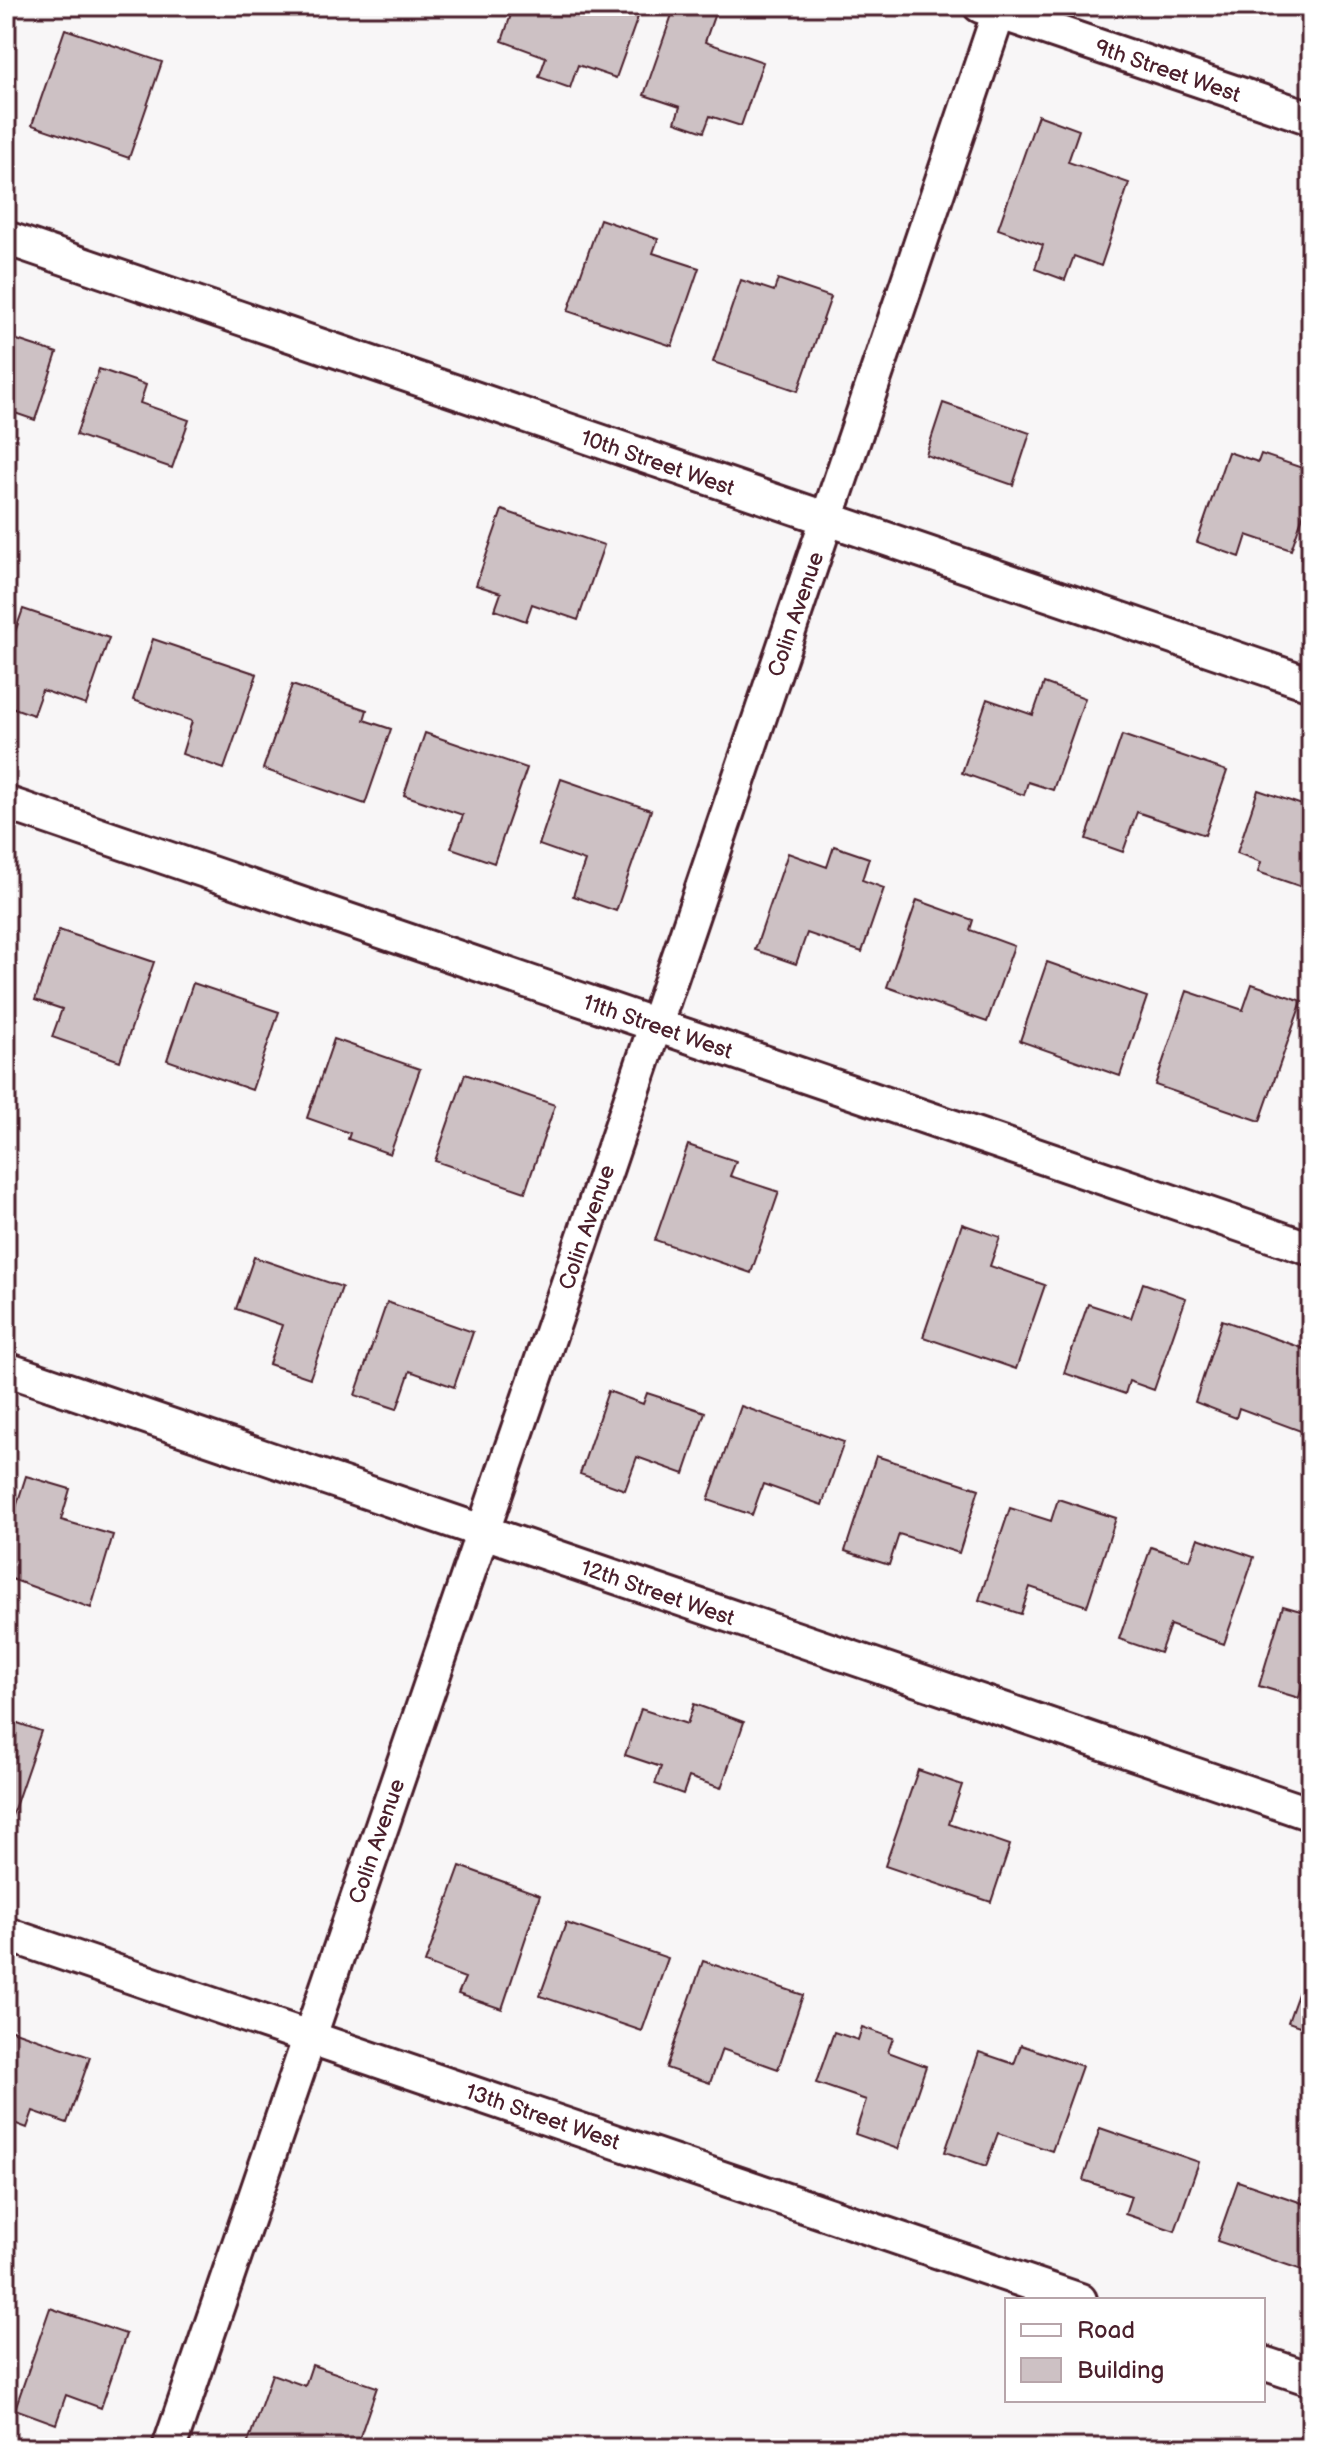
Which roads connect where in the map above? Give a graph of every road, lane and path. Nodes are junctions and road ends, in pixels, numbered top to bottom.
1 (993, 8) edge
2 (1311, 118) edge
3 (6, 238) edge
4 (827, 520) junction
5 (1311, 684) edge
6 (6, 803) edge
7 (654, 1024) junction
8 (1311, 1249) edge
9 (6, 1369) edge
10 (481, 1531) junction
11 (1311, 1814) edge
12 (6, 1934) edge
13 (310, 2036) junction
14 (1074, 2298) edge
15 (1265, 2364) edge
16 (1311, 2379) edge
17 (169, 2448) edge

1 - 2 street, 9th Street West
1 - 4 street, Colin Avenue
3 - 4 street, 10th Street West
4 - 5 street, 10th Street West
4 - 7 street, Colin Avenue
6 - 7 street, 11th Street West
7 - 8 street, 11th Street West
7 - 10 street, Colin Avenue
9 - 10 street, 12th Street West
10 - 11 street, 12th Street West
10 - 13 street, Colin Avenue
12 - 13 street, 13th Street West
13 - 14 street, 13th Street West
13 - 17 street, Colin Avenue
15 - 16 street

